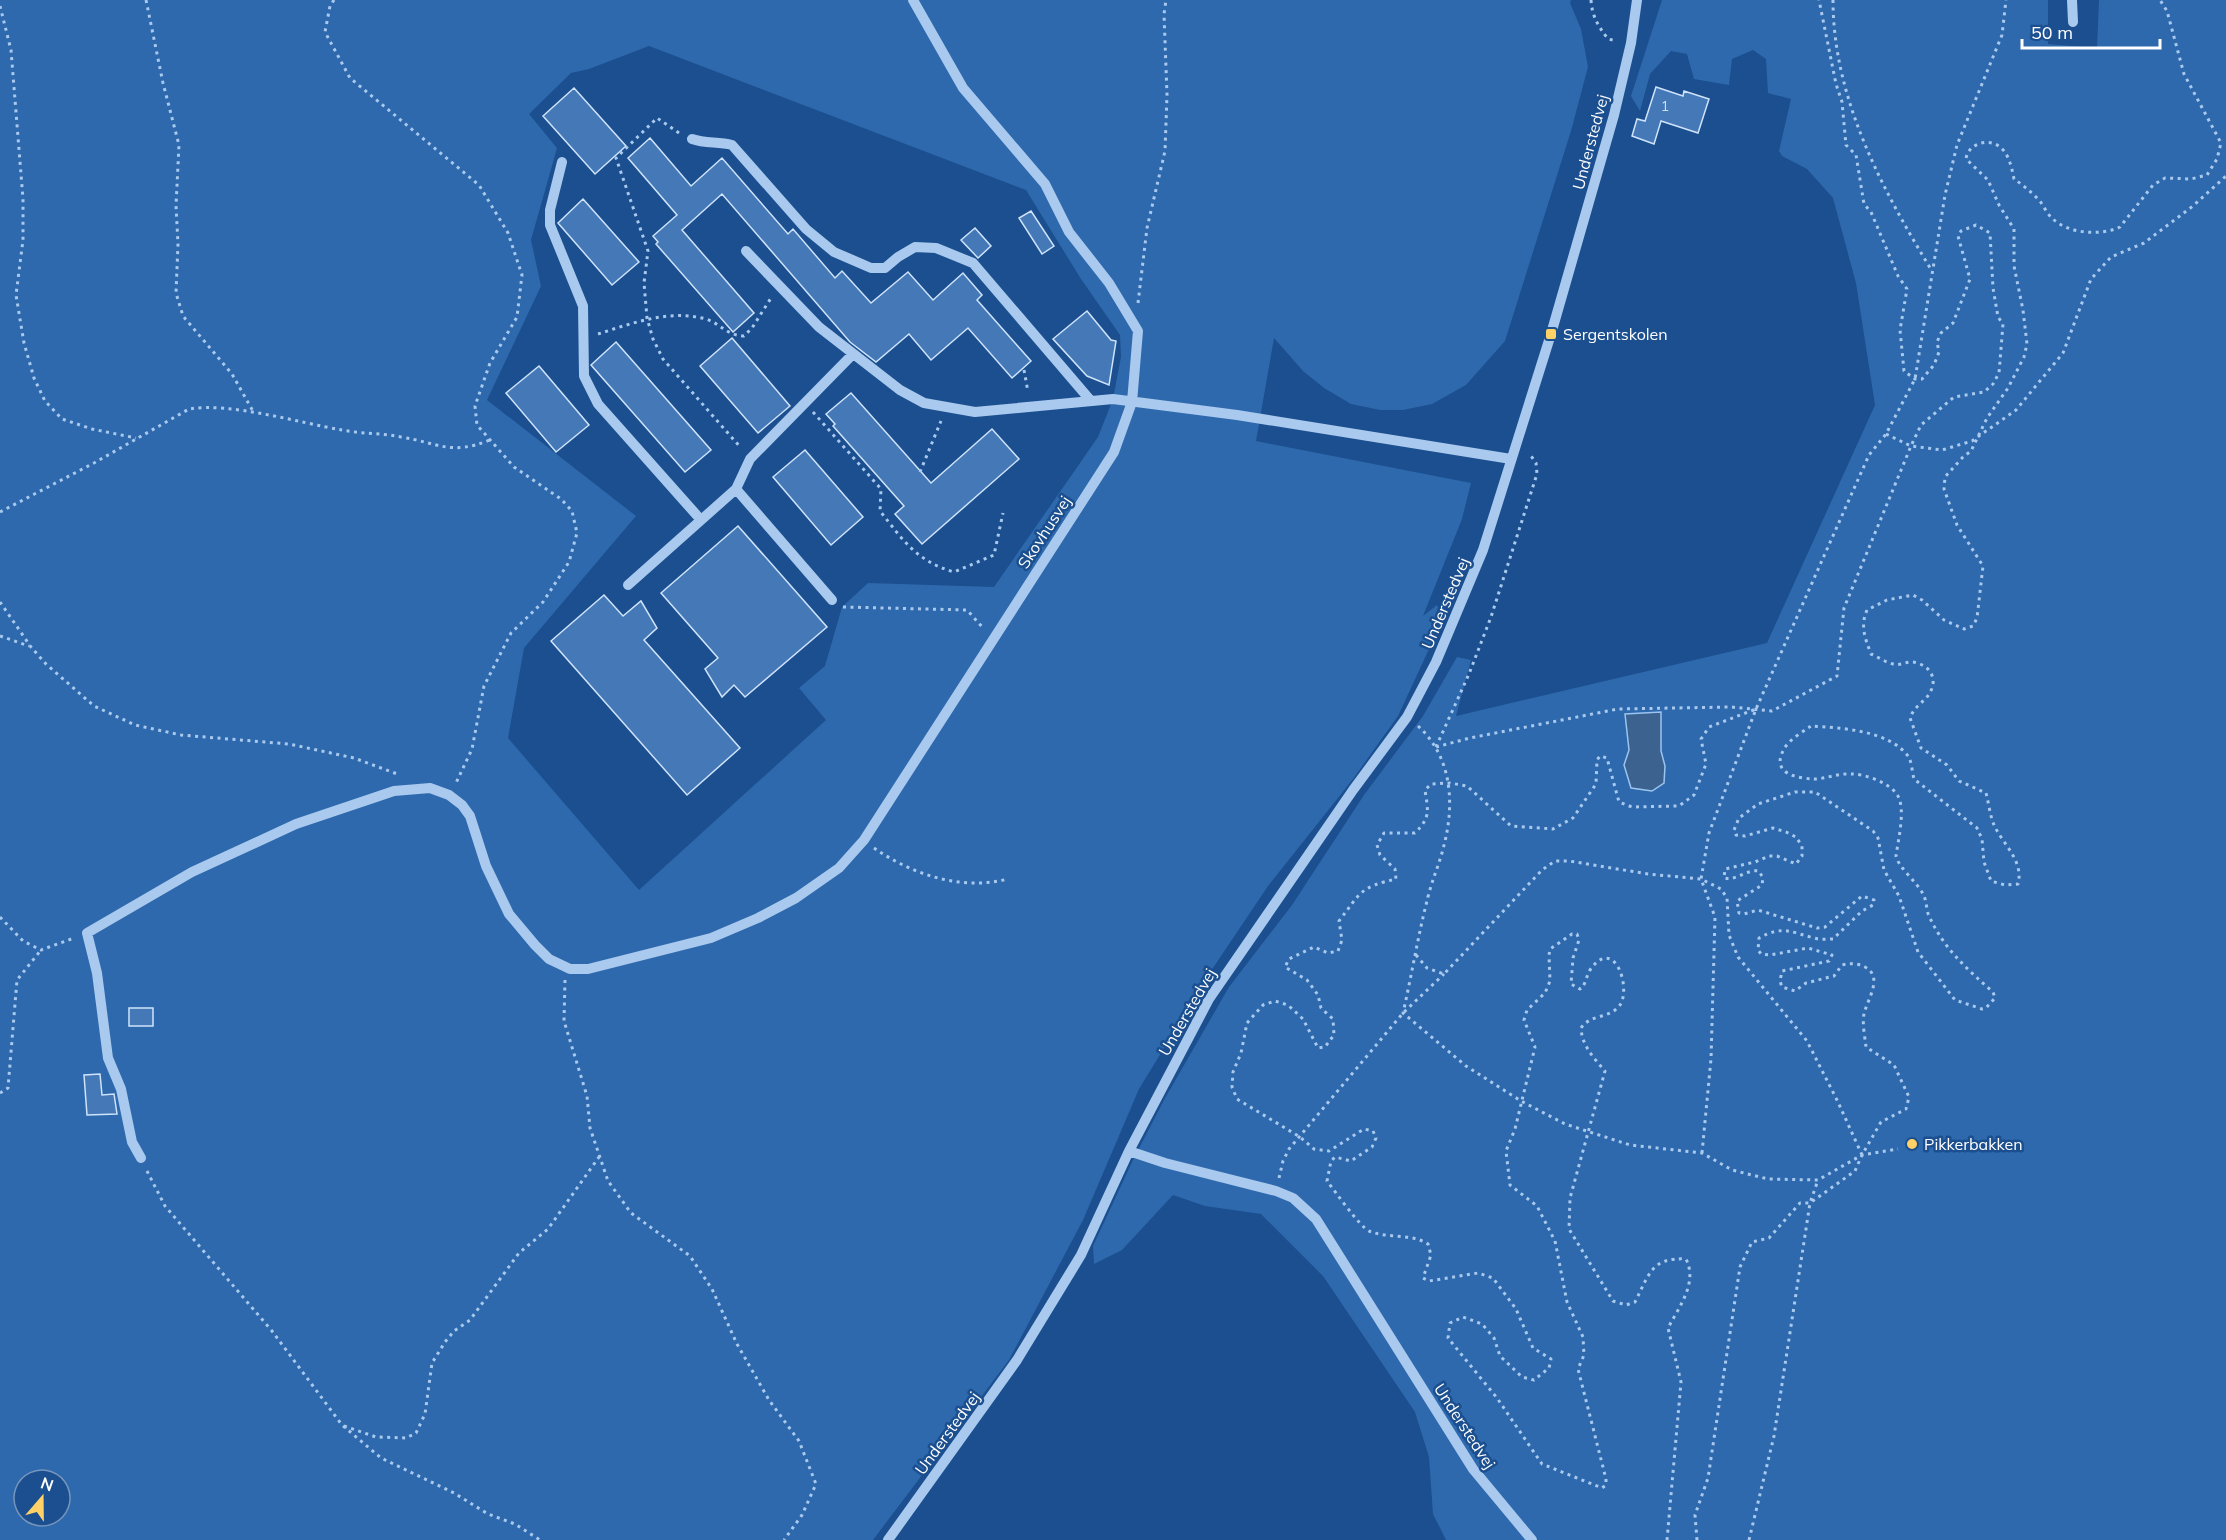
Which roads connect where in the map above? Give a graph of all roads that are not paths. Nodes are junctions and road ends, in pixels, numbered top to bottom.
1 (913, 0) edge
2 (1637, 0) edge
3 (2072, 0) edge
4 (2073, 22) dead end
5 (692, 139) road end
6 (562, 162) dead end
7 (746, 251) dead end
8 (852, 355) junction
9 (1091, 401) junction
10 (1132, 402) junction
11 (1511, 459) junction
12 (736, 489) junction
13 (701, 520) junction
14 (628, 585) dead end
15 (832, 600) dead end
16 (1129, 1151) junction
17 (141, 1158) road end
18 (888, 1540) edge
19 (1533, 1540) edge

1 - 10 street, Skovhusvej
2 - 11 street, Understedvej
3 - 4 street
5 - 9 street
6 - 13 street
7 - 8 street
8 - 9 street
8 - 12 street
9 - 10 street
10 - 11 street
10 - 17 street, Skovhusvej
11 - 16 street, Understedvej
12 - 13 street
12 - 15 street
13 - 14 street
16 - 18 street, Understedvej
16 - 19 street, Understedvej

